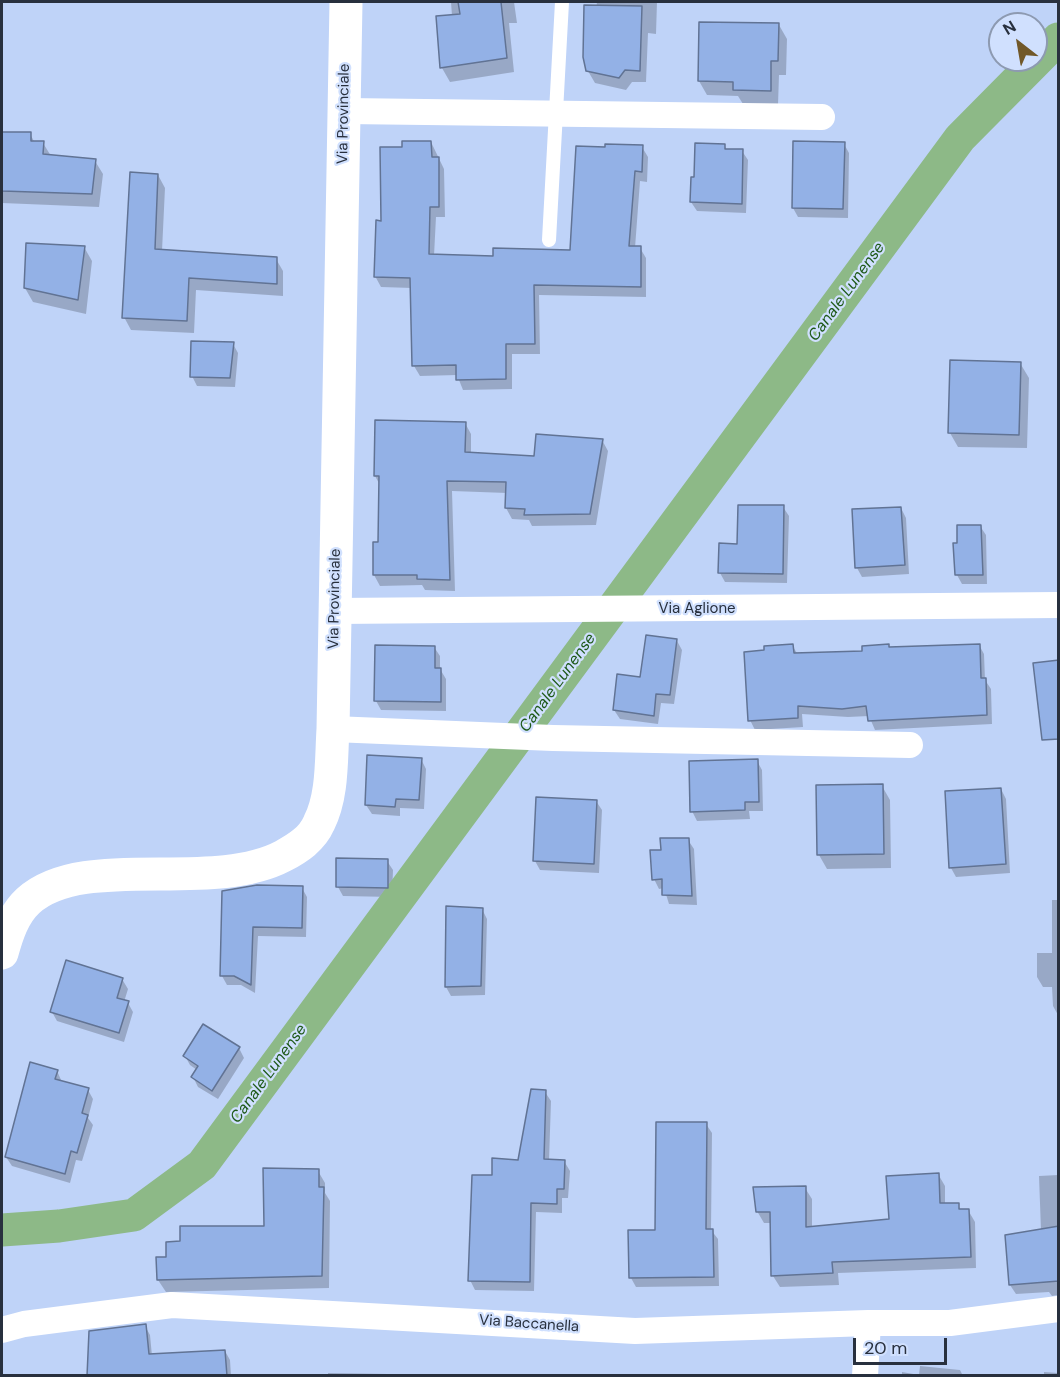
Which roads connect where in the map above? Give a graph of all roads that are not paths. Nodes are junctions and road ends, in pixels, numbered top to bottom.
1 (346, 2) edge
2 (562, 2) edge
3 (346, 111) junction
4 (557, 114) junction
5 (822, 117) dead end
6 (549, 240) dead end
7 (1059, 605) edge
8 (335, 611) junction
9 (333, 729) junction
10 (910, 745) dead end
11 (2, 953) edge
12 (1059, 1309) edge
13 (868, 1323) junction
14 (2, 1329) edge
15 (865, 1376) edge

1 - 3 street, Via Provinciale
2 - 4 lane
3 - 4 street
3 - 8 street, Via Provinciale
4 - 5 street
4 - 6 lane
7 - 8 street, Via Aglione
8 - 9 street, Via Provinciale
9 - 10 street
9 - 11 street, Via Provinciale
12 - 13 street, Via Baccanella
13 - 14 street, Via Baccanella
13 - 15 street

